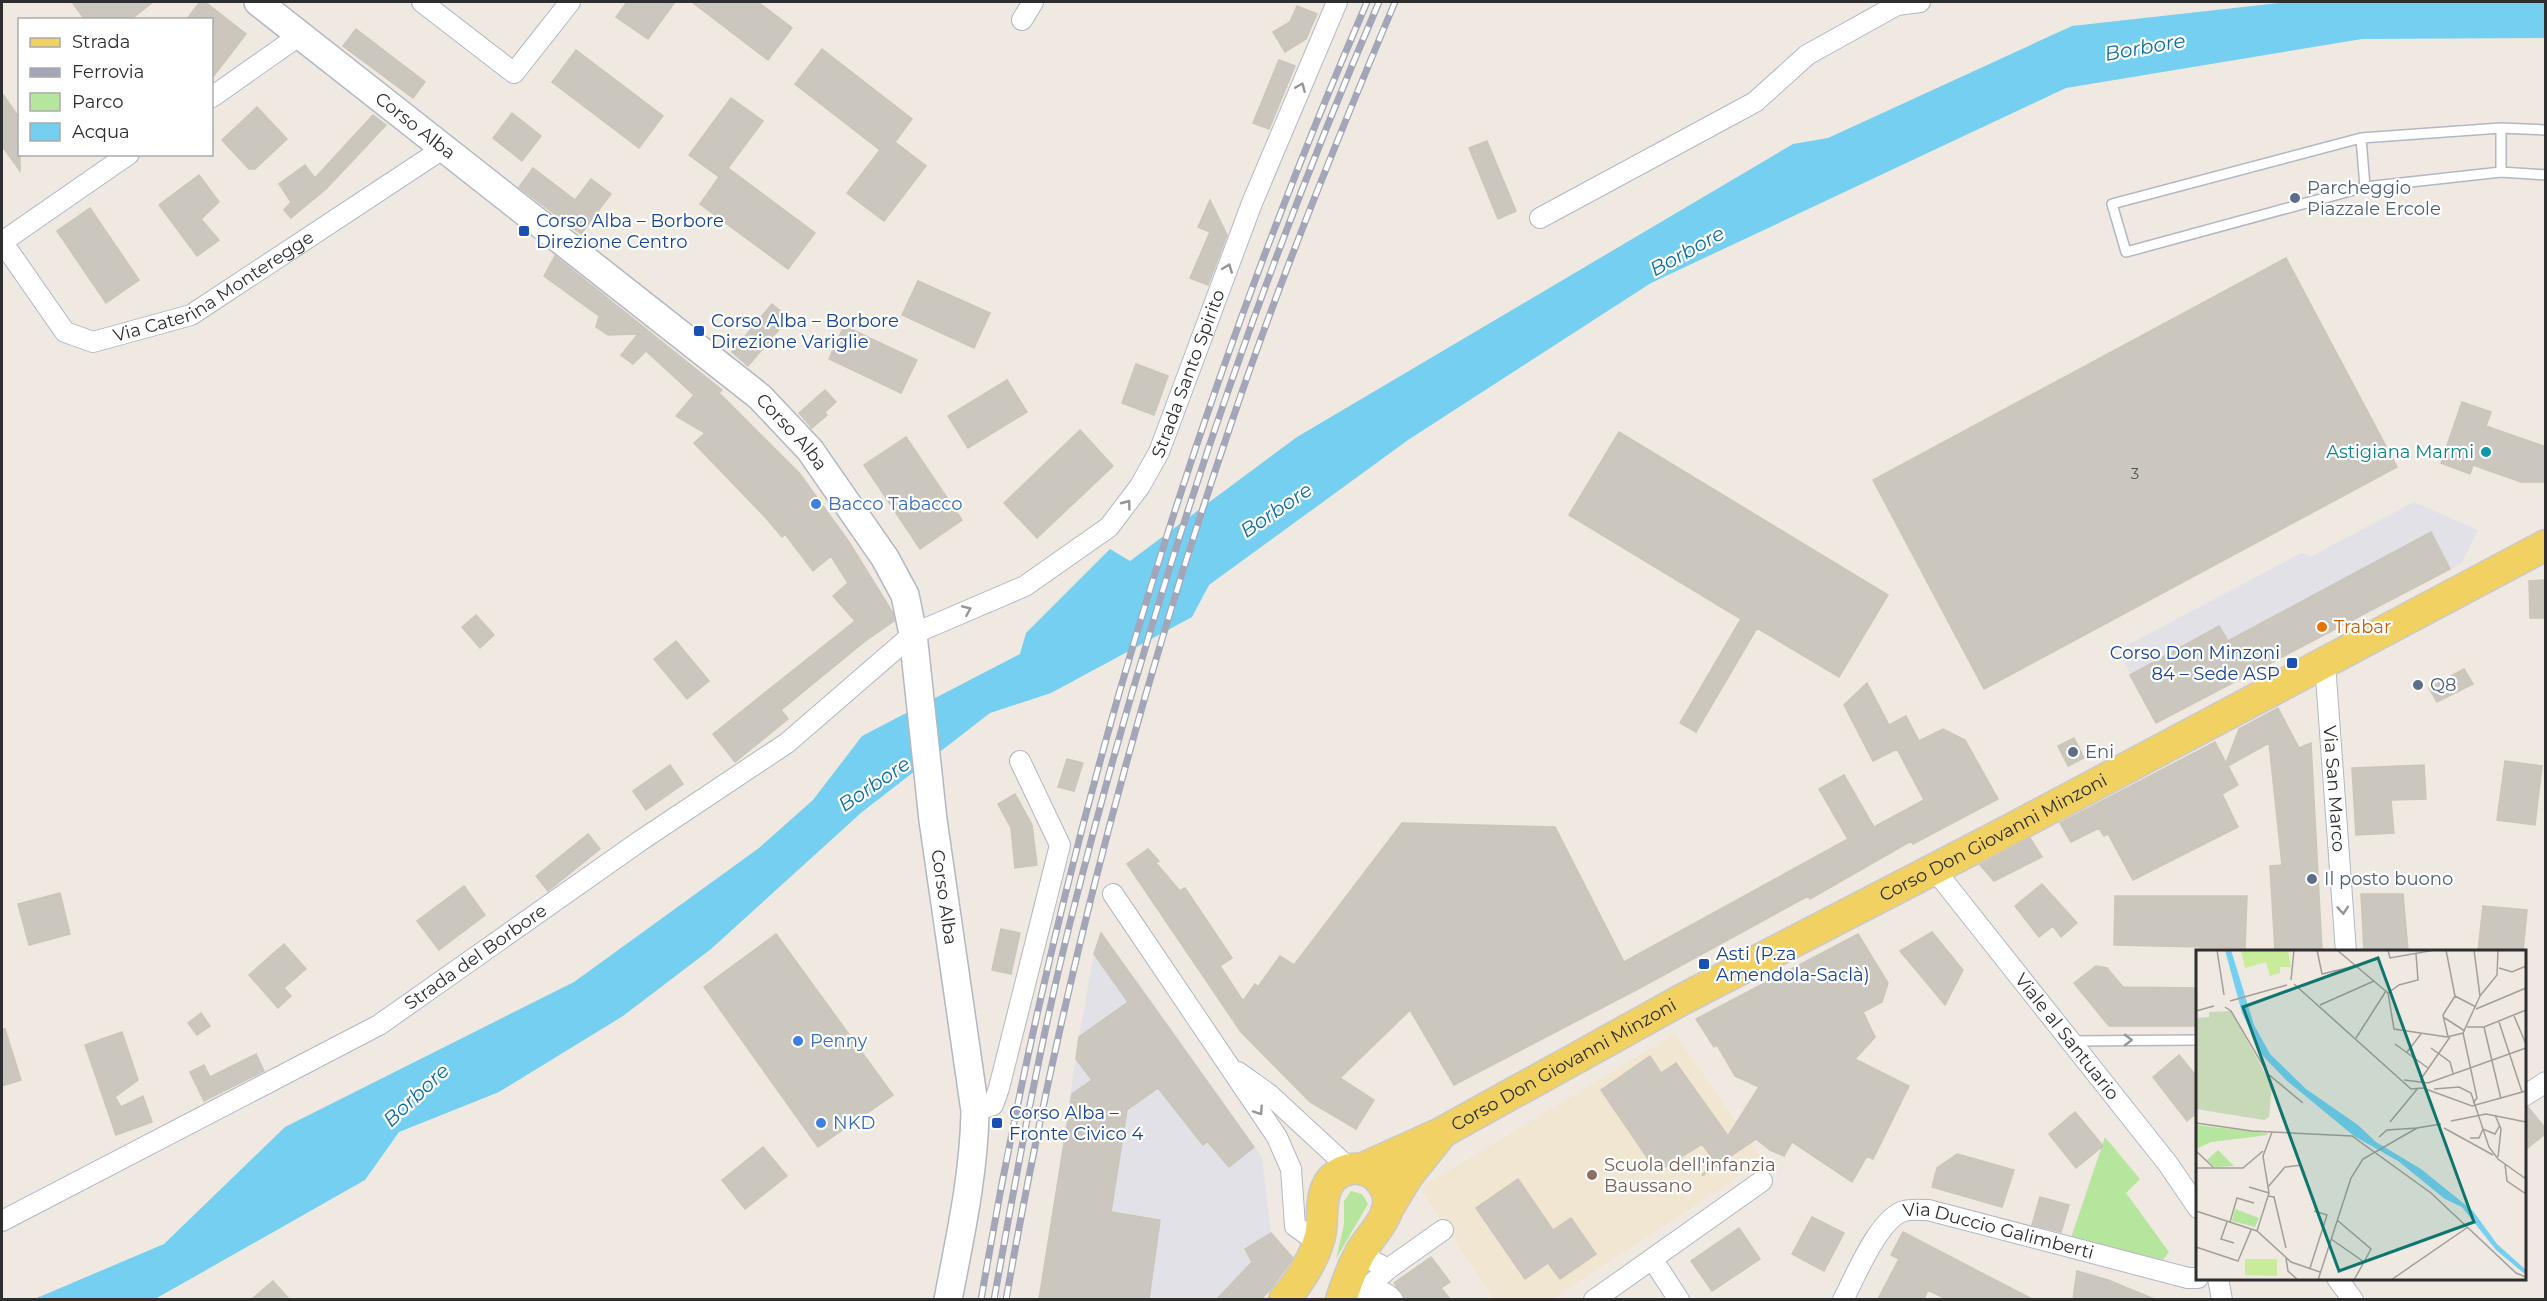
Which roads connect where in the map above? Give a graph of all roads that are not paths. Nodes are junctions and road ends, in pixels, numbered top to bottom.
1 (258, 2) edge
2 (422, 2) edge
3 (570, 2) edge
4 (1033, 2) edge
5 (1336, 2) edge
6 (1920, 2) edge
7 (1022, 20) dead end
8 (300, 35) junction
9 (213, 96) edge
10 (2501, 128) junction
11 (2546, 130) edge
12 (2361, 138) junction
13 (444, 148) junction
14 (126, 156) edge
15 (2501, 172) junction
16 (2546, 175) edge
17 (2365, 187) junction
18 (1540, 218) dead end
19 (2, 242) edge
20 (2546, 544) edge
21 (913, 634) junction
22 (2325, 663) junction
23 (1020, 761) dead end
24 (1934, 869) junction
25 (1113, 894) dead end
26 (2346, 950) edge
27 (2196, 1040) edge
28 (2069, 1041) junction
29 (1226, 1063) junction
30 (2546, 1082) edge
31 (2526, 1095) edge
32 (975, 1111) junction
33 (1441, 1133) junction
34 (1356, 1169) junction
35 (1762, 1181) dead end
36 (1308, 1202) junction
37 (2196, 1205) edge
38 (1386, 1212) junction
39 (2, 1221) edge
40 (1443, 1230) dead end
41 (1363, 1249) junction
42 (957, 1254) junction
43 (1653, 1260) junction
44 (1388, 1269) junction
45 (2196, 1278) edge
46 (2218, 1280) edge
47 (2339, 1280) edge
48 (1348, 1297) edge
49 (927, 1299) edge
50 (948, 1299) edge
51 (1284, 1299) edge
52 (1393, 1299) edge
53 (1594, 1299) edge
54 (1679, 1299) edge
55 (1843, 1299) edge
56 (2222, 1299) edge
57 (2353, 1299) edge

1 - 8 street, Corso Alba
2 - 3 street
4 - 7 street
21 -> 5 street, Strada Santo Spirito
6 - 18 street
8 - 9 street
8 - 13 street, Corso Alba
10 - 11 lane
10 - 12 lane
10 - 15 lane
12 - 17 lane
12 - 17 lane
13 - 19 street, Via Caterina Monteregge
13 - 21 street, Corso Alba
14 - 19 street
15 - 16 lane
15 - 17 lane
20 - 22 main road, Corso Don Giovanni Minzoni
21 - 32 street, Corso Alba
21 - 39 street, Strada del Borbore
22 - 24 main road, Corso Don Giovanni Minzoni
22 -> 26 street, Via San Marco
23 - 32 street
24 - 28 street, Viale al Santuario
24 - 33 main road, Corso Don Giovanni Minzoni
25 - 29 street
28 -> 27 lane
28 - 37 street, Viale al Santuario
29 - 34 street
29 -> 36 street
30 - 31 street
32 - 42 street, Corso Alba
33 - 34 main road, Corso Don Giovanni Minzoni
33 - 38 main road, Corso Don Giovanni Minzoni
34 - 36 main road, Corso Don Giovanni Minzoni
34 - 38 main road
35 - 43 street
36 - 51 main road, Corso Don Giovanni Minzoni
38 - 41 main road, Corso Don Giovanni Minzoni
40 - 44 street
41 - 44 street
41 - 48 main road, Corso Don Giovanni Minzoni
42 - 49 street, Corso Alba
42 - 50 street, Corso Alba
43 - 53 street
43 - 54 street
44 - 48 street
45 - 55 street, Via Duccio Galimberti
46 - 56 street
47 - 57 street
48 - 52 street

